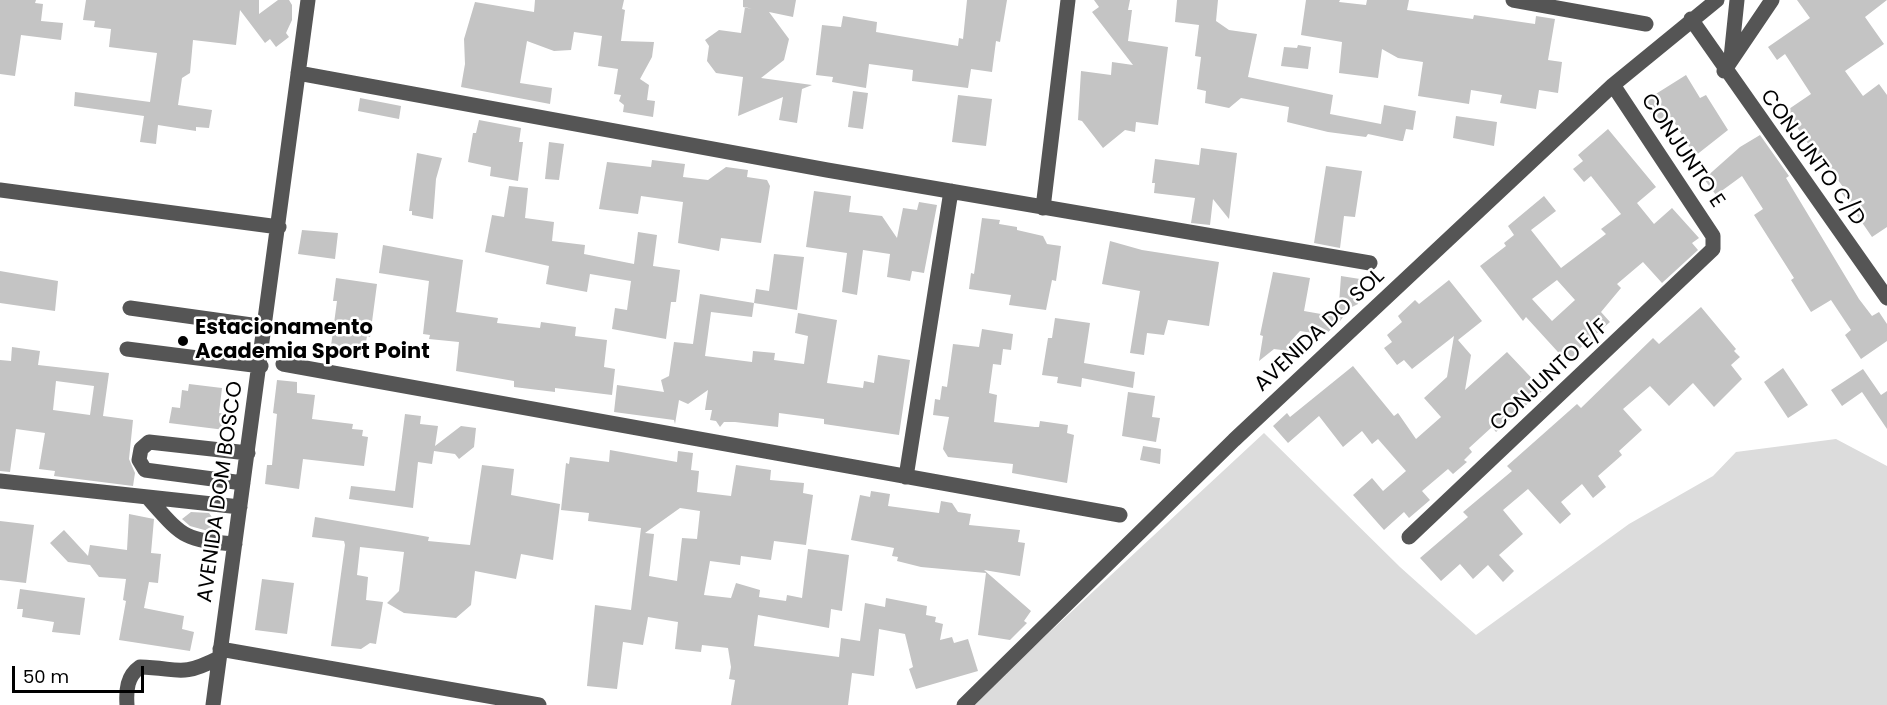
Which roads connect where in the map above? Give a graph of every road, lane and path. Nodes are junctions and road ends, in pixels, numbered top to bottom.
1 (308, 0) edge
2 (1068, 0) edge
3 (1513, 0) edge
4 (1717, 0) edge
5 (1737, 0) edge
6 (1770, 1) edge
7 (1691, 19) junction
8 (1646, 24) dead end
9 (1728, 64) junction
10 (298, 74) junction
11 (1613, 85) junction
12 (0, 190) edge
13 (951, 191) junction
14 (1043, 207) junction
15 (279, 227) junction
16 (1714, 241) joint
17 (1370, 263) dead end
18 (1887, 298) edge
19 (130, 308) dead end
20 (266, 327) junction
21 (127, 349) dead end
22 (283, 364) dead end
23 (261, 366) junction
24 (248, 453) junction
25 (906, 477) junction
26 (0, 481) edge
27 (243, 483) junction
28 (149, 499) junction
29 (240, 507) junction
30 (1120, 515) dead end
31 (1409, 537) dead end
32 (235, 543) junction
33 (220, 654) junction
34 (127, 705) edge
35 (213, 705) edge
36 (538, 705) edge
37 (964, 705) edge

1 - 10 street, AVENIDA DOM BOSCO
2 - 14 street
3 - 8 street
4 - 7 street, AVENIDA DO SOL
5 - 9 street
6 - 9 street
7 - 9 street, CONJUNTO C/D
7 - 11 street, AVENIDA DO SOL
9 - 18 street, CONJUNTO C/D
10 - 13 street
10 - 15 street, AVENIDA DOM BOSCO
11 - 16 street, CONJUNTO E
11 - 37 street, AVENIDA DO SOL
12 - 15 street
13 - 14 street
13 - 25 street
14 - 17 street
15 - 20 street, AVENIDA DOM BOSCO
16 - 31 street, CONJUNTO E/F
19 - 20 street
20 - 23 street, AVENIDA DOM BOSCO
21 - 23 street
22 - 25 street
23 - 24 street, AVENIDA DOM BOSCO
24 - 27 street, AVENIDA DOM BOSCO
24 - 27 street
25 - 30 street
26 - 28 street
27 - 29 street, AVENIDA DOM BOSCO
28 - 29 street
28 - 32 street
29 - 32 street, AVENIDA DOM BOSCO
32 - 33 street, AVENIDA DOM BOSCO
33 - 34 street
33 - 35 street, AVENIDA DOM BOSCO
33 - 36 street

